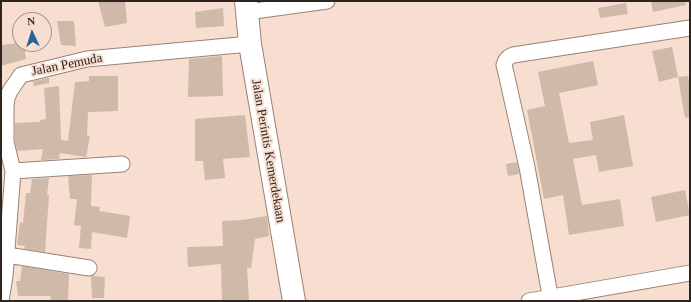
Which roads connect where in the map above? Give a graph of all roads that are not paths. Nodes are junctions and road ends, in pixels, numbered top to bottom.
1 (280, 1) edge
2 (327, 1) edge
3 (247, 6) edge
4 (690, 28) edge
5 (250, 44) junction
6 (21, 75) junction
7 (1, 83) edge
8 (122, 164) dead end
9 (13, 171) junction
10 (7, 255) junction
11 (89, 268) dead end
12 (690, 273) edge
13 (551, 299) edge
14 (1, 301) edge
15 (294, 301) edge
16 (530, 301) edge

1 - 3 street
2 - 3 street
3 - 5 highway, Jalan Perintis Kemerdekaan
4 - 13 street
5 - 6 street, Jalan Pemuda
5 - 15 highway, Jalan Perintis Kemerdekaan
6 - 7 street
6 - 9 street, Jalan Pemuda
8 - 9 street
9 - 10 street, Jalan Pemuda
10 - 11 street
10 - 14 street, Jalan Pemuda
12 - 13 street
13 - 16 street

